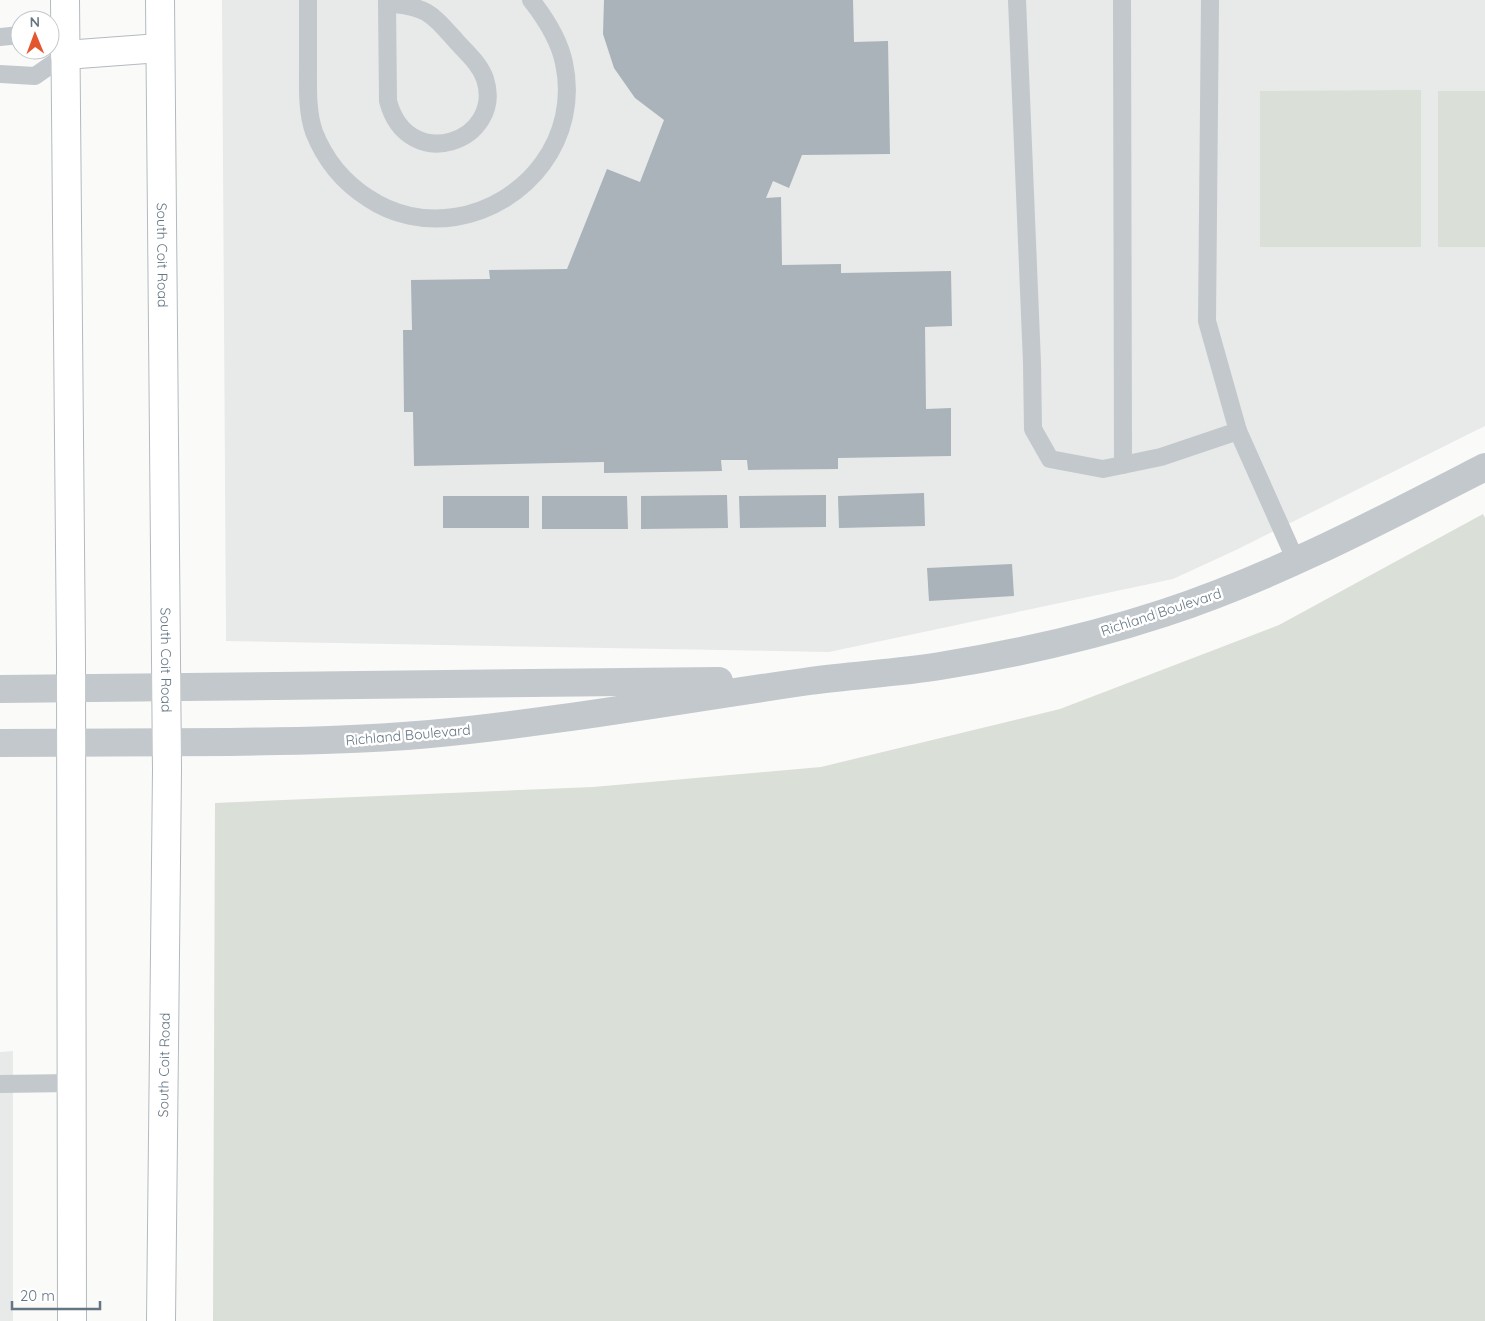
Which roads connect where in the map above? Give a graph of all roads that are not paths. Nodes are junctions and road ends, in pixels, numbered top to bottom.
1 (65, 0) edge
2 (160, 0) edge
3 (308, 0) edge
4 (531, 0) edge
5 (1017, 0) edge
6 (1122, 0) edge
7 (1210, 0) edge
8 (387, 2) edge
9 (60, 36) edge
10 (160, 48) junction
11 (60, 50) edge
12 (49, 60) edge
13 (58, 60) edge
14 (0, 74) edge
15 (1238, 431) junction
16 (1123, 465) junction
17 (1485, 467) edge
18 (1296, 561) junction
19 (813, 681) junction
20 (166, 687) junction
21 (70, 688) junction
22 (0, 689) edge
23 (70, 743) junction
24 (167, 743) junction
25 (0, 744) edge
26 (71, 1083) junction
27 (0, 1084) edge
28 (72, 1321) edge
29 (161, 1321) edge

1 - 9 main road
2 - 10 main road, South Coit Road
3 - 4 lane
5 - 16 lane
6 - 16 lane
7 - 15 lane
8 - 8 lane
10 - 11 main road
10 - 20 main road, South Coit Road
12 - 14 lane
13 - 21 main road
15 - 16 lane
15 - 18 lane
17 - 18 street, Richland Boulevard
18 - 19 street, Richland Boulevard
19 - 20 street, Richland Boulevard
19 - 24 street, Richland Boulevard
20 - 21 street, Richland Boulevard
20 - 24 main road, South Coit Road
21 - 22 street, Richland Boulevard
21 - 23 main road
23 - 24 street, Richland Boulevard
23 - 25 street, Richland Boulevard
23 - 26 main road
24 - 29 main road, South Coit Road
26 - 27 lane
26 - 28 main road

